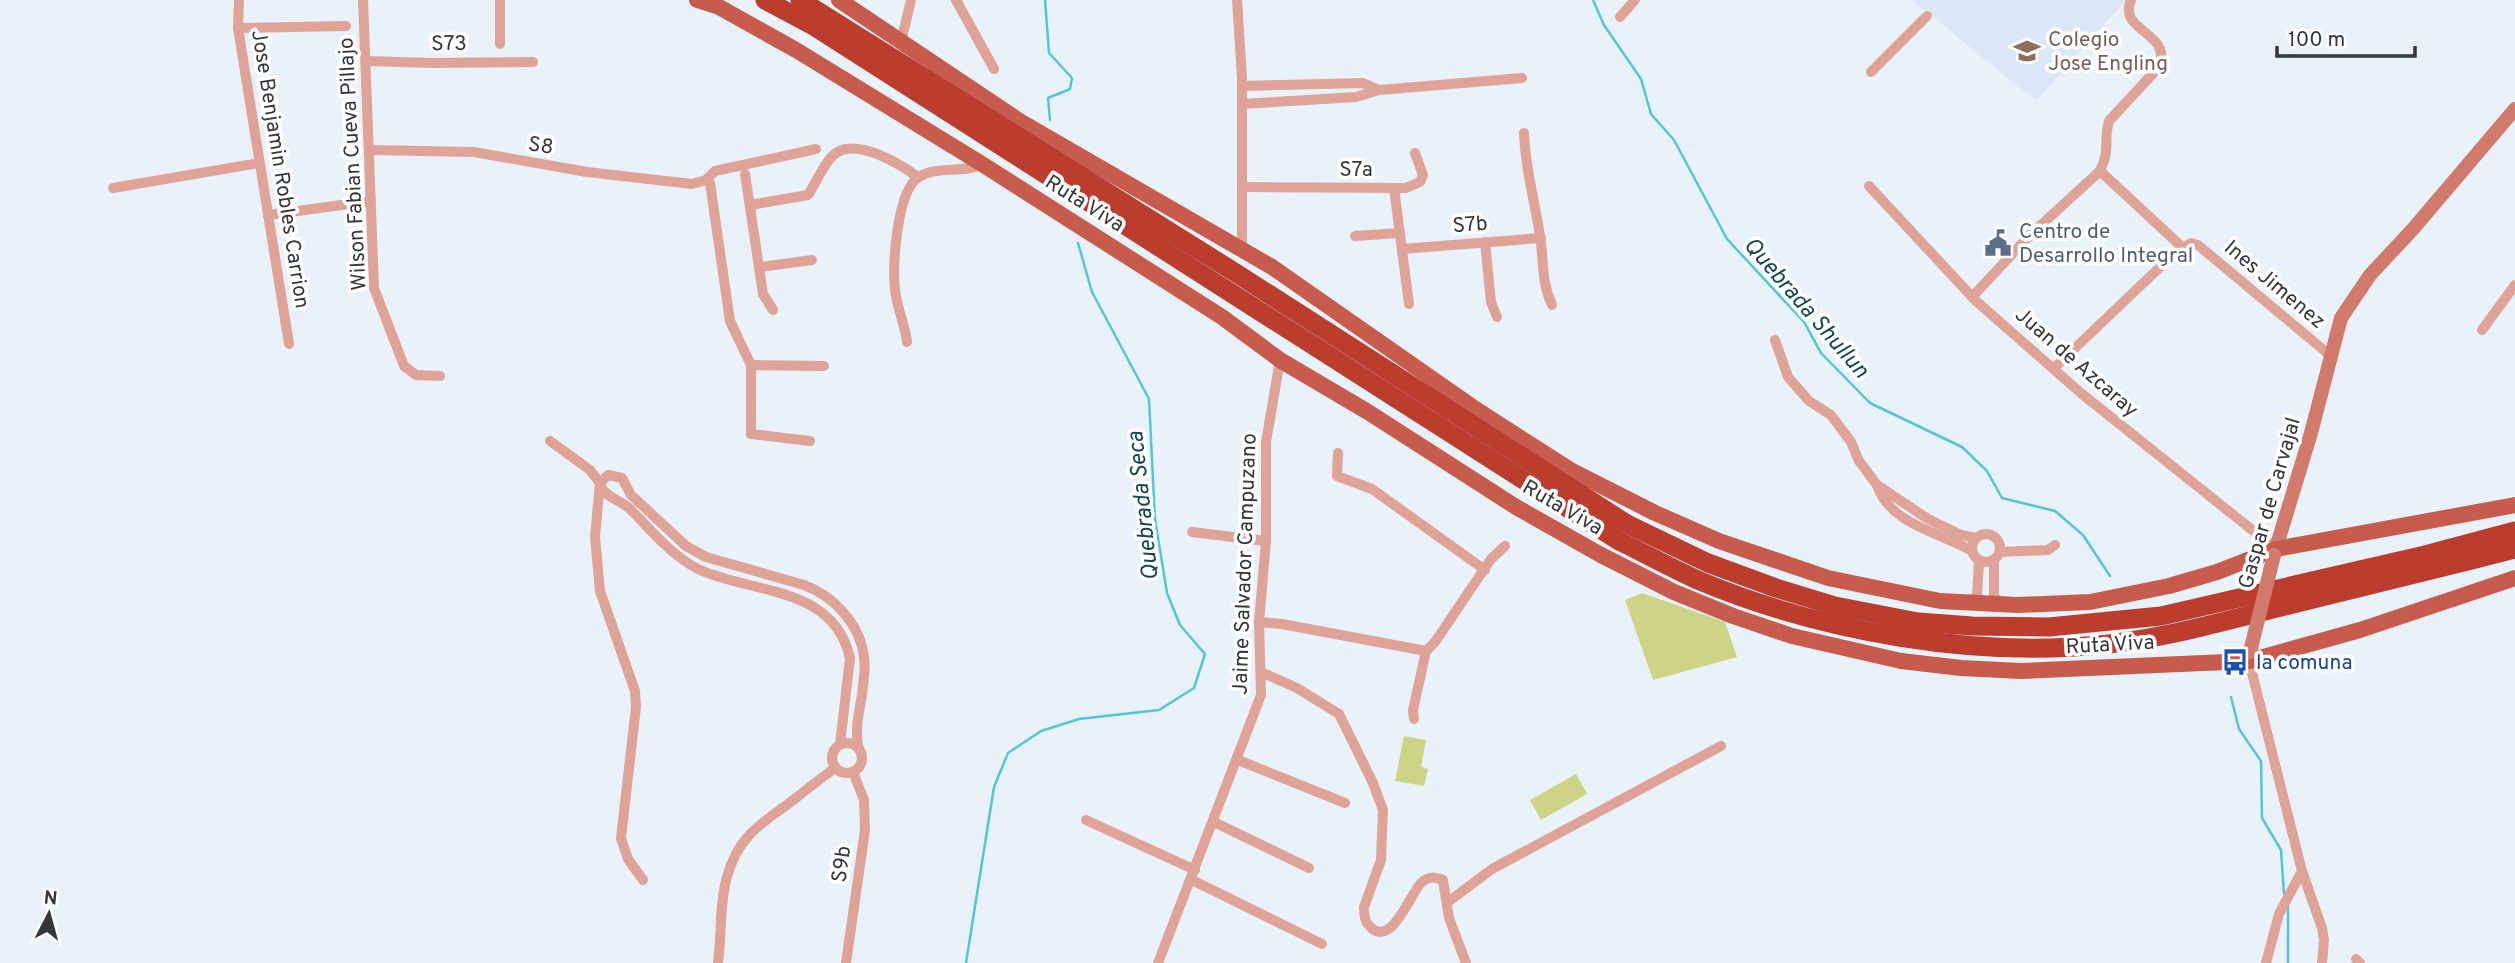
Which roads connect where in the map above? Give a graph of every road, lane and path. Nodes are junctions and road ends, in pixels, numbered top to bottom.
1 (239, 0) edge
2 (363, 0) edge
3 (500, 0) edge
4 (697, 0) edge
5 (765, 0) edge
6 (800, 0) edge
7 (839, 0) edge
8 (911, 0) edge
9 (956, 0) edge
10 (1237, 0) edge
11 (1635, 0) edge
12 (2131, 0) edge
13 (1927, 16) dead end
14 (1620, 17) dead end
15 (346, 26) dead end
16 (238, 29) junction
17 (901, 42) junction
18 (500, 44) dead end
19 (366, 61) junction
20 (533, 62) dead end
21 (994, 69) dead end
22 (1871, 72) dead end
23 (1522, 78) dead end
24 (1242, 86) junction
25 (1379, 90) junction
26 (949, 93) junction
27 (1242, 104) junction
28 (2515, 109) edge
29 (1021, 122) junction
30 (1524, 134) dead end
31 (816, 149) dead end
32 (369, 150) junction
33 (1415, 153) dead end
34 (259, 163) junction
35 (982, 164) junction
36 (2100, 171) junction
37 (745, 174) dead end
38 (918, 177) junction
39 (706, 180) junction
40 (1869, 186) dead end
41 (1243, 187) junction
42 (113, 188) dead end
43 (1394, 188) junction
44 (371, 201) junction
45 (750, 205) junction
46 (268, 215) junction
47 (1400, 233) junction
48 (1355, 236) dead end
49 (1541, 238) junction
50 (1485, 242) junction
51 (2186, 245) junction
52 (1242, 248) junction
53 (1402, 249) junction
54 (812, 260) dead end
55 (760, 267) junction
56 (2515, 285) edge
57 (1972, 297) junction
58 (2510, 301) edge
59 (1409, 304) dead end
60 (1552, 305) dead end
61 (773, 310) dead end
62 (1497, 317) dead end
63 (2482, 330) dead end
64 (1775, 340) dead end
65 (908, 342) dead end
66 (289, 344) dead end
67 (2332, 357) junction
68 (1280, 360) junction
69 (751, 365) junction
70 (824, 366) dead end
71 (2054, 368) junction
72 (440, 376) dead end
73 (550, 441) dead end
74 (810, 441) dead end
75 (1338, 453) dead end
76 (601, 485) junction
77 (1877, 485) junction
78 (2515, 505) edge
79 (2515, 531) edge
80 (1192, 532) dead end
81 (1976, 538) junction
82 (1266, 541) junction
83 (2054, 545) dead end
84 (1504, 547) dead end
85 (2515, 549) edge
86 (2275, 552) junction
87 (1975, 556) junction
88 (1997, 556) junction
89 (1485, 570) junction
90 (2515, 578) edge
91 (1968, 602) junction
92 (2003, 604) junction
93 (1259, 622) junction
94 (1426, 651) junction
95 (2250, 657) junction
96 (1261, 672) junction
97 (1414, 719) dead end
98 (840, 744) junction
99 (1721, 746) dead end
100 (859, 749) junction
101 (1238, 760) junction
102 (835, 768) junction
103 (853, 772) junction
104 (1345, 803) dead end
105 (1086, 820) dead end
106 (1214, 822) junction
107 (1309, 868) dead end
108 (2302, 870) junction
109 (1194, 875) junction
110 (643, 880) dead end
111 (1448, 902) junction
112 (1322, 944) dead end
113 (718, 963) edge
114 (846, 963) edge
115 (1158, 963) edge
116 (1466, 963) edge
117 (2266, 963) edge
118 (2322, 963) edge

1 - 16 street, Jose Benjamin Robles Carrion
2 - 19 street, Wilson Fabian Cueva Pillajo
3 - 18 street
4 - 35 main road, Ruta Viva
5 - 85 highway, Ruta Viva
6 - 26 highway, Ruta Viva
7 - 17 main road, Ruta Viva
8 - 17 street
9 - 21 street
10 - 24 street
11 - 14 street
12 - 36 street
13 - 22 street
15 - 16 street
16 - 34 street, Jose Benjamin Robles Carrion
17 - 29 main road, Ruta Viva
19 - 20 street, S73
19 - 32 street, Wilson Fabian Cueva Pillajo
23 - 25 street
24 - 25 street
24 - 27 street
25 - 27 street
26 - 29 highway
26 - 79 highway, Ruta Viva
27 - 41 street
28 - 67 street, Gaspar de Carvajal
29 - 52 main road, Ruta Viva
30 - 49 street
31 - 39 street, S8
32 - 39 street, S8
32 - 44 street, Wilson Fabian Cueva Pillajo
33 - 43 street
34 - 42 street
34 - 46 street, Jose Benjamin Robles Carrion
35 - 38 street
35 - 68 main road, Ruta Viva
36 - 51 street, Ines Jimenez
36 - 57 street
37 - 45 street
38 - 45 street
38 - 65 street
39 - 69 street
40 - 57 street, Juan de Azcaray
41 - 43 street, S7a
41 - 52 street
43 - 47 street, S7a
44 - 46 street
44 - 72 street, Wilson Fabian Cueva Pillajo
45 - 55 street
46 - 66 street, Jose Benjamin Robles Carrion
47 - 48 street
47 - 53 street, S7a
49 - 50 street, S7b
49 - 60 street
50 - 53 street, S7b
50 - 62 street
51 - 67 street, Ines Jimenez
51 - 71 street
52 - 91 main road, Ruta Viva
53 - 59 street, S7a
54 - 55 street
55 - 61 street
56 - 58 street
57 - 71 street, Juan de Azcaray
58 - 63 street
64 - 77 street
67 - 86 street, Gaspar de Carvajal
68 - 82 street, Jaime Salvador Campuzano
68 - 95 main road, Ruta Viva
69 - 70 street
69 - 74 street
71 - 86 street, Juan de Azcaray
73 - 76 street
75 - 89 street
76 - 98 street
76 - 100 street
76 - 110 street
77 - 81 street
77 - 87 street
78 - 86 main road, Ruta Viva
80 - 82 street
81 - 87 street
81 - 88 street
82 - 93 street, Jaime Salvador Campuzano
83 - 88 street
84 - 89 street
86 - 92 main road, Ruta Viva
86 - 95 street, Gaspar de Carvajal, bridge
87 - 88 street
87 - 91 street
88 - 92 street
89 - 94 street
90 - 95 main road, Ruta Viva
91 - 92 main road, Ruta Viva
93 - 94 street
93 - 96 street, Jaime Salvador Campuzano
94 - 97 street
95 - 108 street, Gaspar de Carvajal
96 - 101 street, Jaime Salvador Campuzano
96 - 111 street
98 - 100 street
98 - 102 street
99 - 111 street
100 - 103 street
101 - 104 street
101 - 106 street, Jaime Salvador Campuzano
102 - 103 street
102 - 113 street
103 - 114 street, S9b
105 - 109 street
106 - 107 street
106 - 109 street, Jaime Salvador Campuzano
108 - 117 street
108 - 118 street, Gaspar de Carvajal
109 - 112 street
109 - 115 street, Jaime Salvador Campuzano
111 - 116 street

